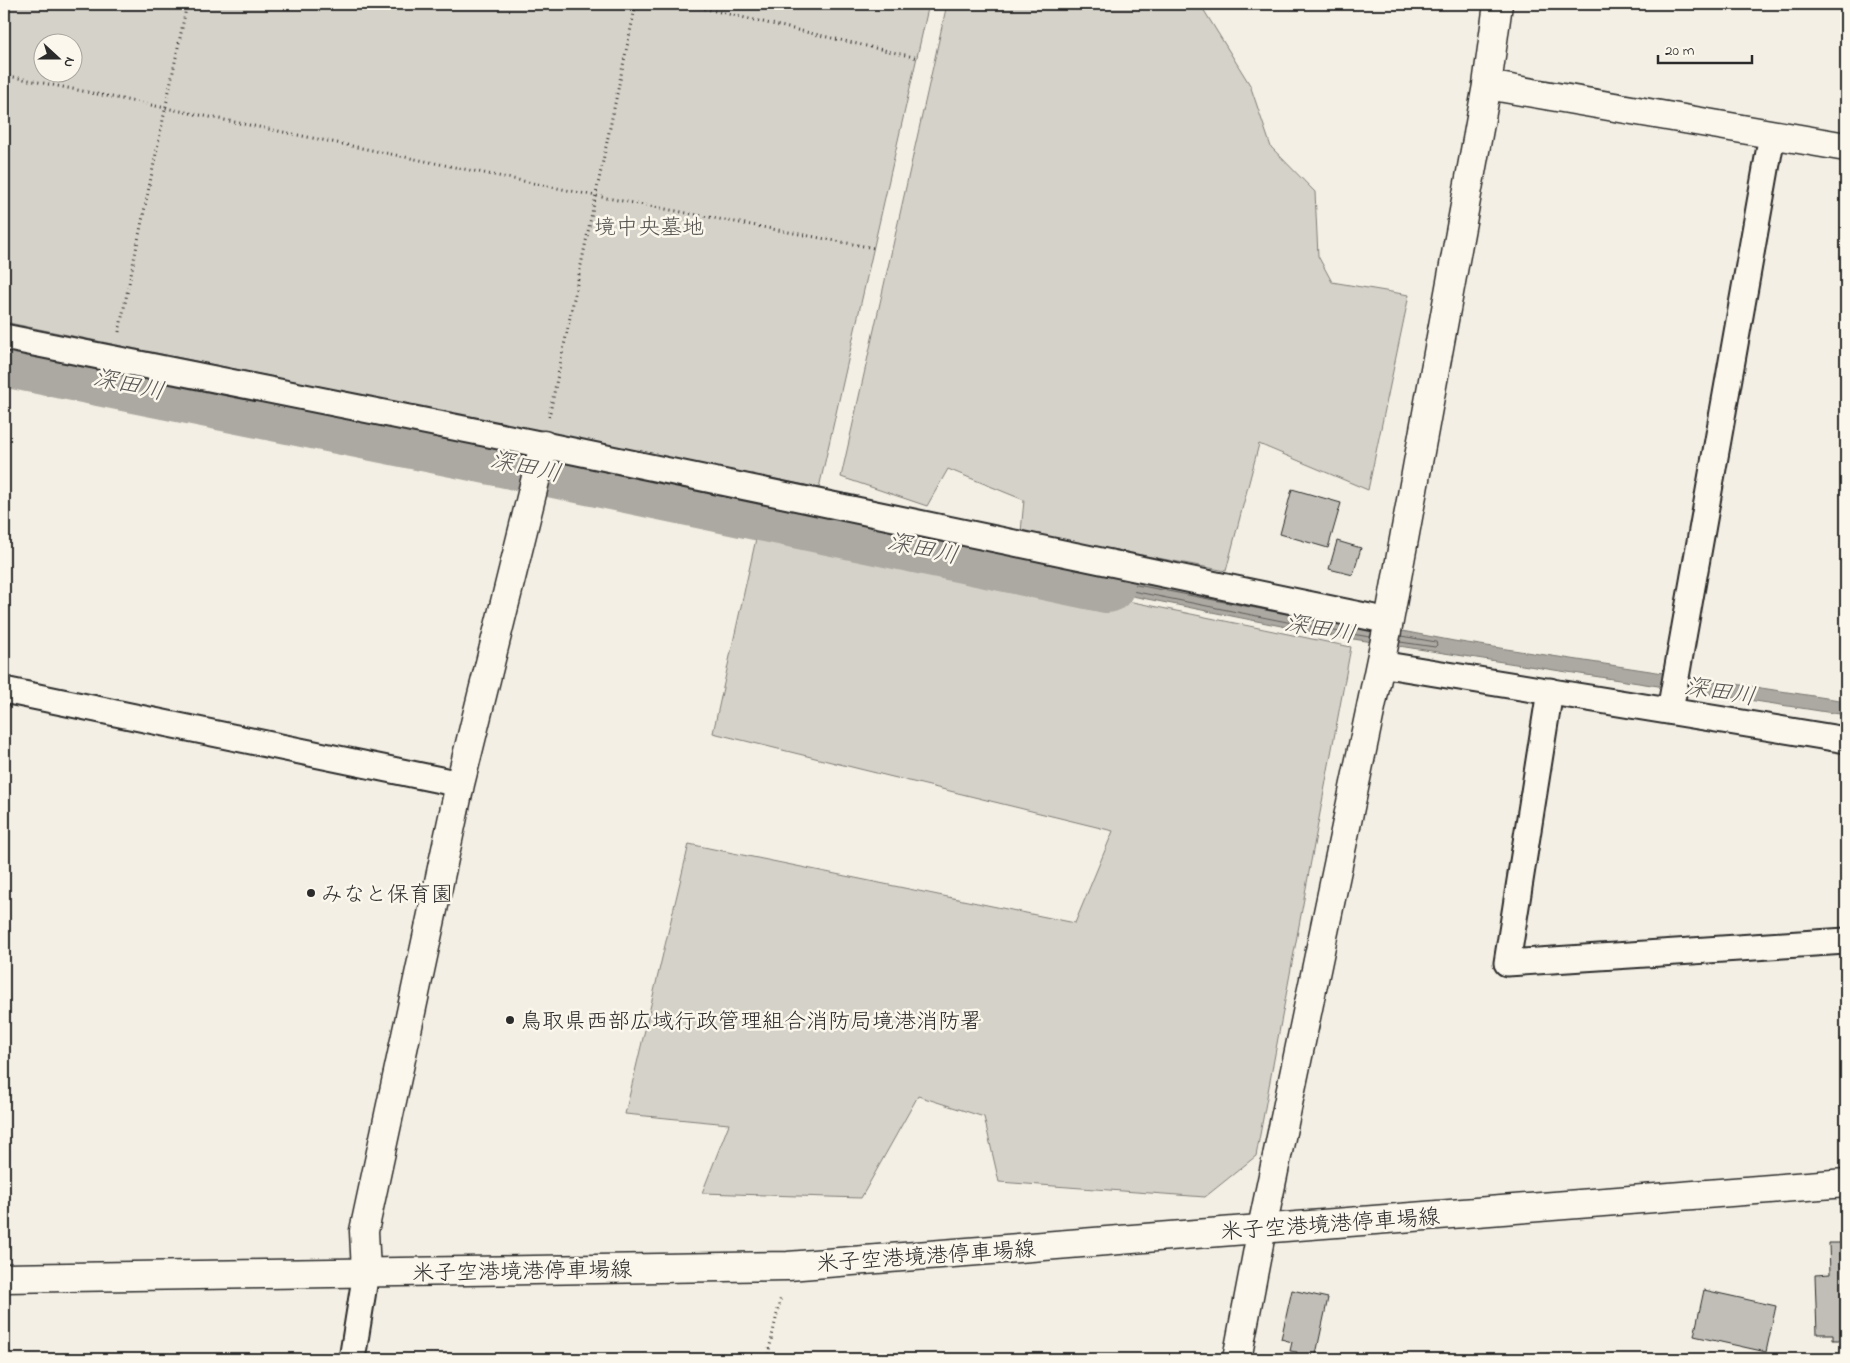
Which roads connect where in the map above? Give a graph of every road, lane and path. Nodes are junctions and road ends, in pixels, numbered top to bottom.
1 (187, 4) edge
2 (636, 4) edge
3 (685, 4) edge
4 (1498, 4) edge
5 (918, 58) dead end
6 (4, 75) edge
7 (1487, 85) junction
8 (164, 108) junction
9 (1772, 135) junction
10 (1846, 147) edge
11 (596, 196) junction
12 (874, 248) dead end
13 (119, 335) dead end
14 (4, 338) edge
15 (544, 445) junction
16 (1389, 622) junction
17 (1380, 664) junction
18 (4, 690) edge
19 (1550, 692) junction
20 (1670, 711) junction
21 (1846, 740) edge
22 (460, 784) junction
23 (1846, 941) edge
24 (1846, 1183) edge
25 (1262, 1228) junction
26 (788, 1266) junction
27 (366, 1272) junction
28 (4, 1278) edge
29 (352, 1359) edge
30 (768, 1359) edge
31 (1238, 1359) edge

1 - 8 path
2 - 11 path
3 - 5 path
4 - 7 street
6 - 8 path
7 - 9 street
7 - 16 street
8 - 11 path
8 - 13 path
9 - 10 street
9 - 20 street
11 - 12 path
11 - 15 path
14 - 15 street
15 - 16 street
15 - 22 street
16 - 17 street
17 - 19 street
17 - 25 street
18 - 22 street
19 - 20 street
19 - 23 street
20 - 21 street
22 - 27 street
24 - 25 street, 米子空港境港停車場線
25 - 26 street, 米子空港境港停車場線
25 - 31 street
26 - 27 street, 米子空港境港停車場線
26 - 30 path
27 - 28 street, 米子空港境港停車場線
27 - 29 street

